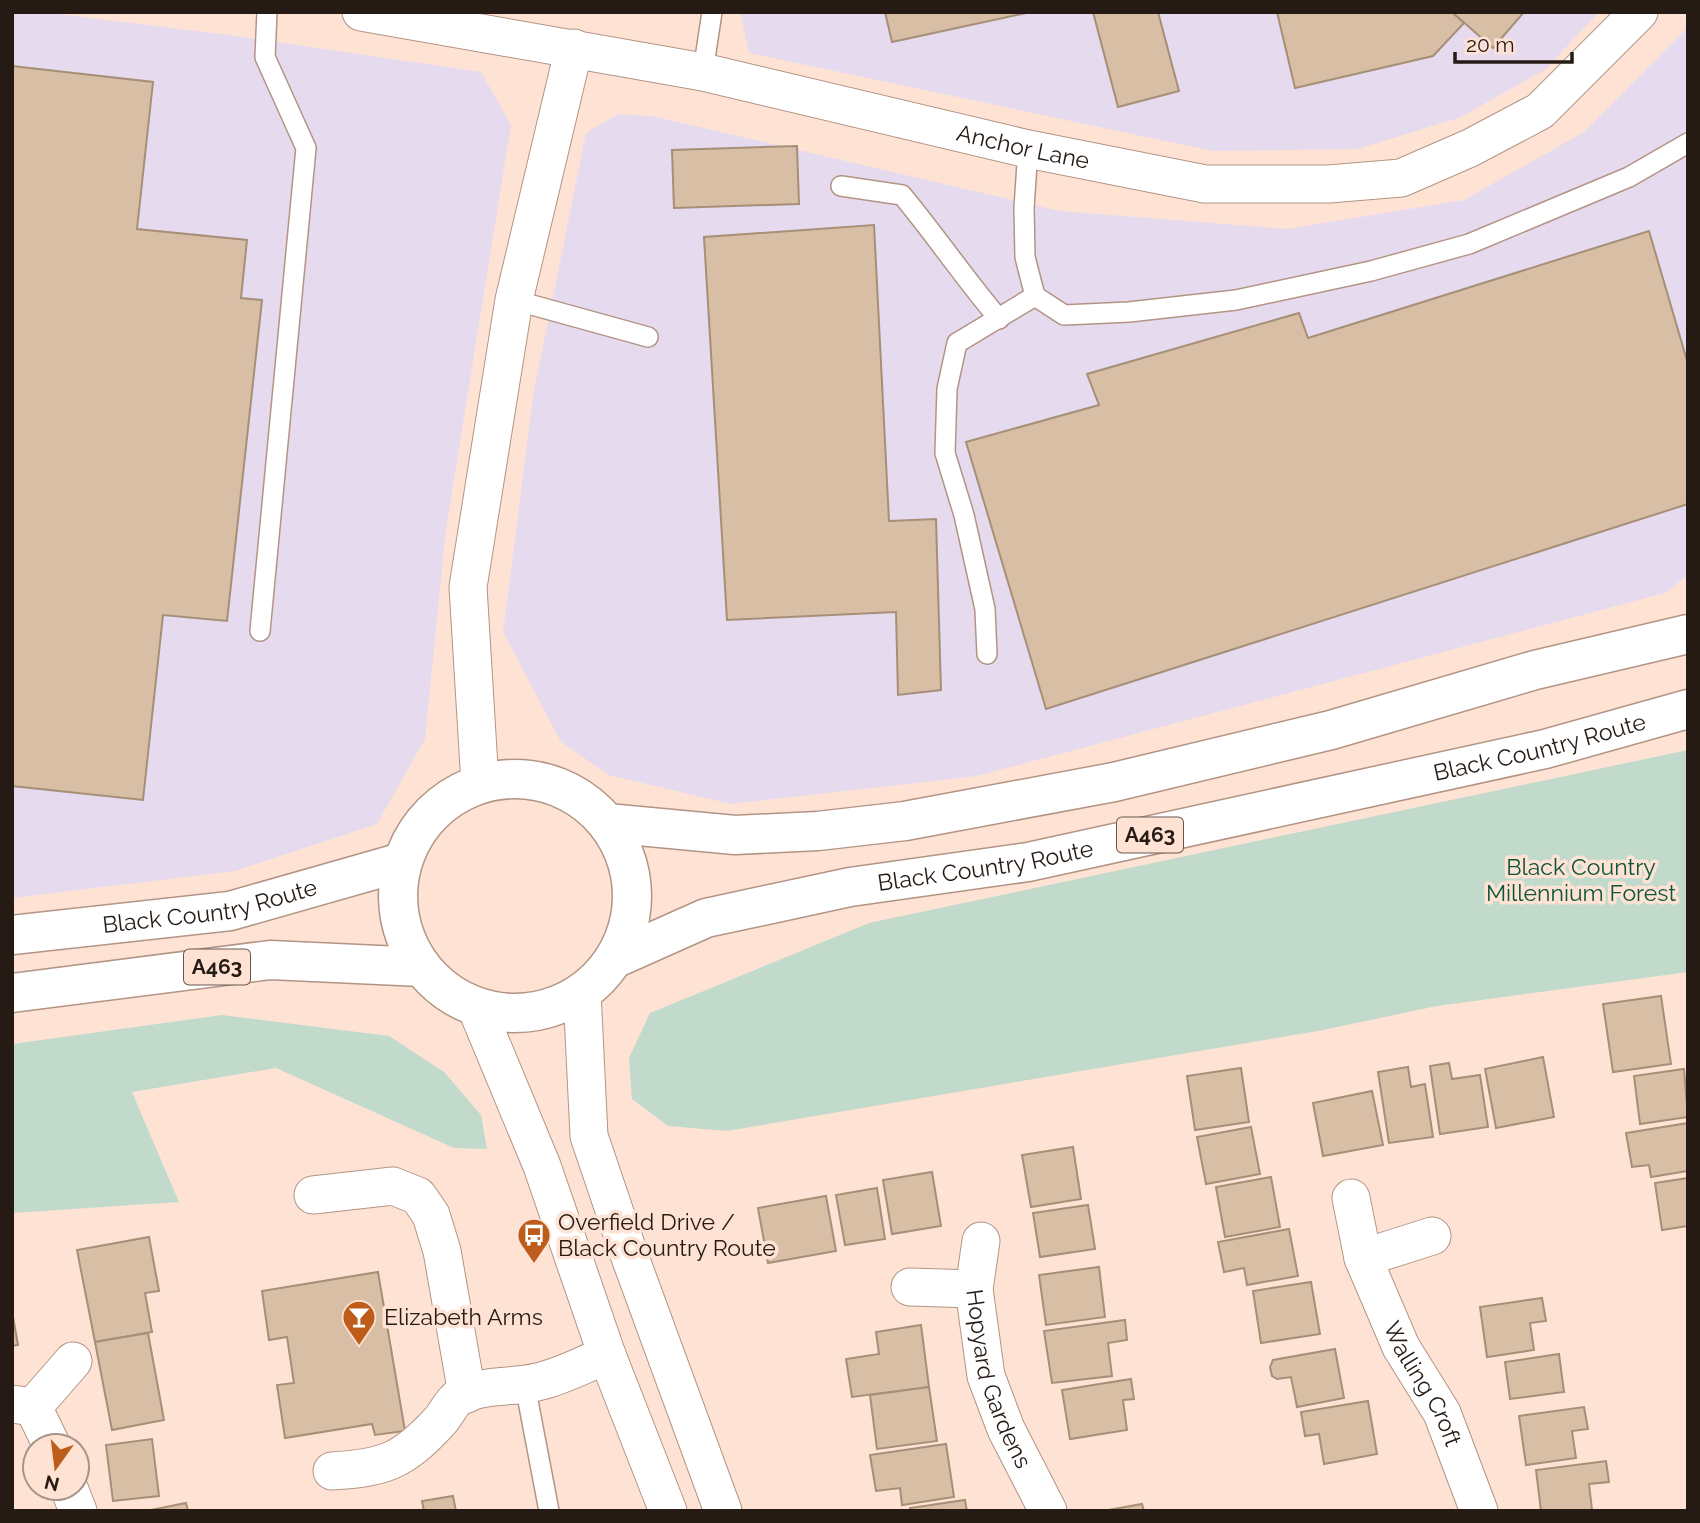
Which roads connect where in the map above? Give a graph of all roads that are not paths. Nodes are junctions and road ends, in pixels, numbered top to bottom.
1 (267, 12) edge
2 (362, 12) edge
3 (712, 12) edge
4 (1639, 12) edge
5 (574, 48) junction
6 (702, 72) junction
7 (1688, 144) edge
8 (1028, 149) junction
9 (841, 186) dead end
10 (1035, 296) junction
11 (514, 300) junction
12 (999, 319) junction
13 (648, 337) dead end
14 (1688, 610) edge
15 (260, 631) dead end
16 (1688, 634) edge
17 (1621, 649) junction
18 (987, 654) dead end
19 (1688, 709) edge
20 (480, 784) junction
21 (607, 823) junction
22 (402, 862) junction
23 (12, 936) edge
24 (614, 958) junction
25 (422, 967) junction
26 (582, 992) junction
27 (12, 993) edge
28 (477, 1007) junction
29 (313, 1195) dead end
30 (1351, 1198) dead end
31 (1432, 1236) dead end
32 (981, 1241) dead end
33 (1363, 1258) junction
34 (910, 1287) dead end
35 (974, 1289) junction
36 (607, 1355) junction
37 (73, 1361) dead end
38 (524, 1385) junction
39 (467, 1394) junction
40 (23, 1405) edge
41 (42, 1432) edge
42 (332, 1471) dead end
43 (549, 1511) edge
44 (668, 1511) edge
45 (723, 1511) edge
46 (1048, 1511) edge
47 (1479, 1511) edge

1 - 15 lane
2 - 5 street, Anchor Lane
3 - 6 lane
4 - 8 street, Anchor Lane
5 - 6 street, Anchor Lane
5 - 11 street
6 - 8 street, Anchor Lane
7 - 10 lane
8 - 10 lane
9 - 12 lane
10 - 12 lane
11 - 13 lane
11 - 20 street
12 - 18 lane
14 - 17 highway
16 - 17 highway
17 - 21 highway
19 - 24 highway, Black Country Route / A463
20 - 21 highway, Black Country Route
20 - 22 highway, Black Country Route
21 - 24 highway, Black Country Route
22 - 23 highway, Black Country Route / A463
22 - 25 highway, Black Country Route
24 - 26 highway, Black Country Route
25 - 27 highway, A463
25 - 28 highway, Black Country Route
26 - 28 highway, Black Country Route
26 - 45 street
28 - 36 street
29 - 39 street
30 - 33 street, Walling Croft
31 - 33 street
32 - 35 street, Hopyard Gardens
33 - 47 street, Walling Croft
34 - 35 street
35 - 46 street, Hopyard Gardens
36 - 38 street
36 - 44 street
37 - 40 street
38 - 39 street
38 - 43 lane
39 - 42 street
40 - 41 street

